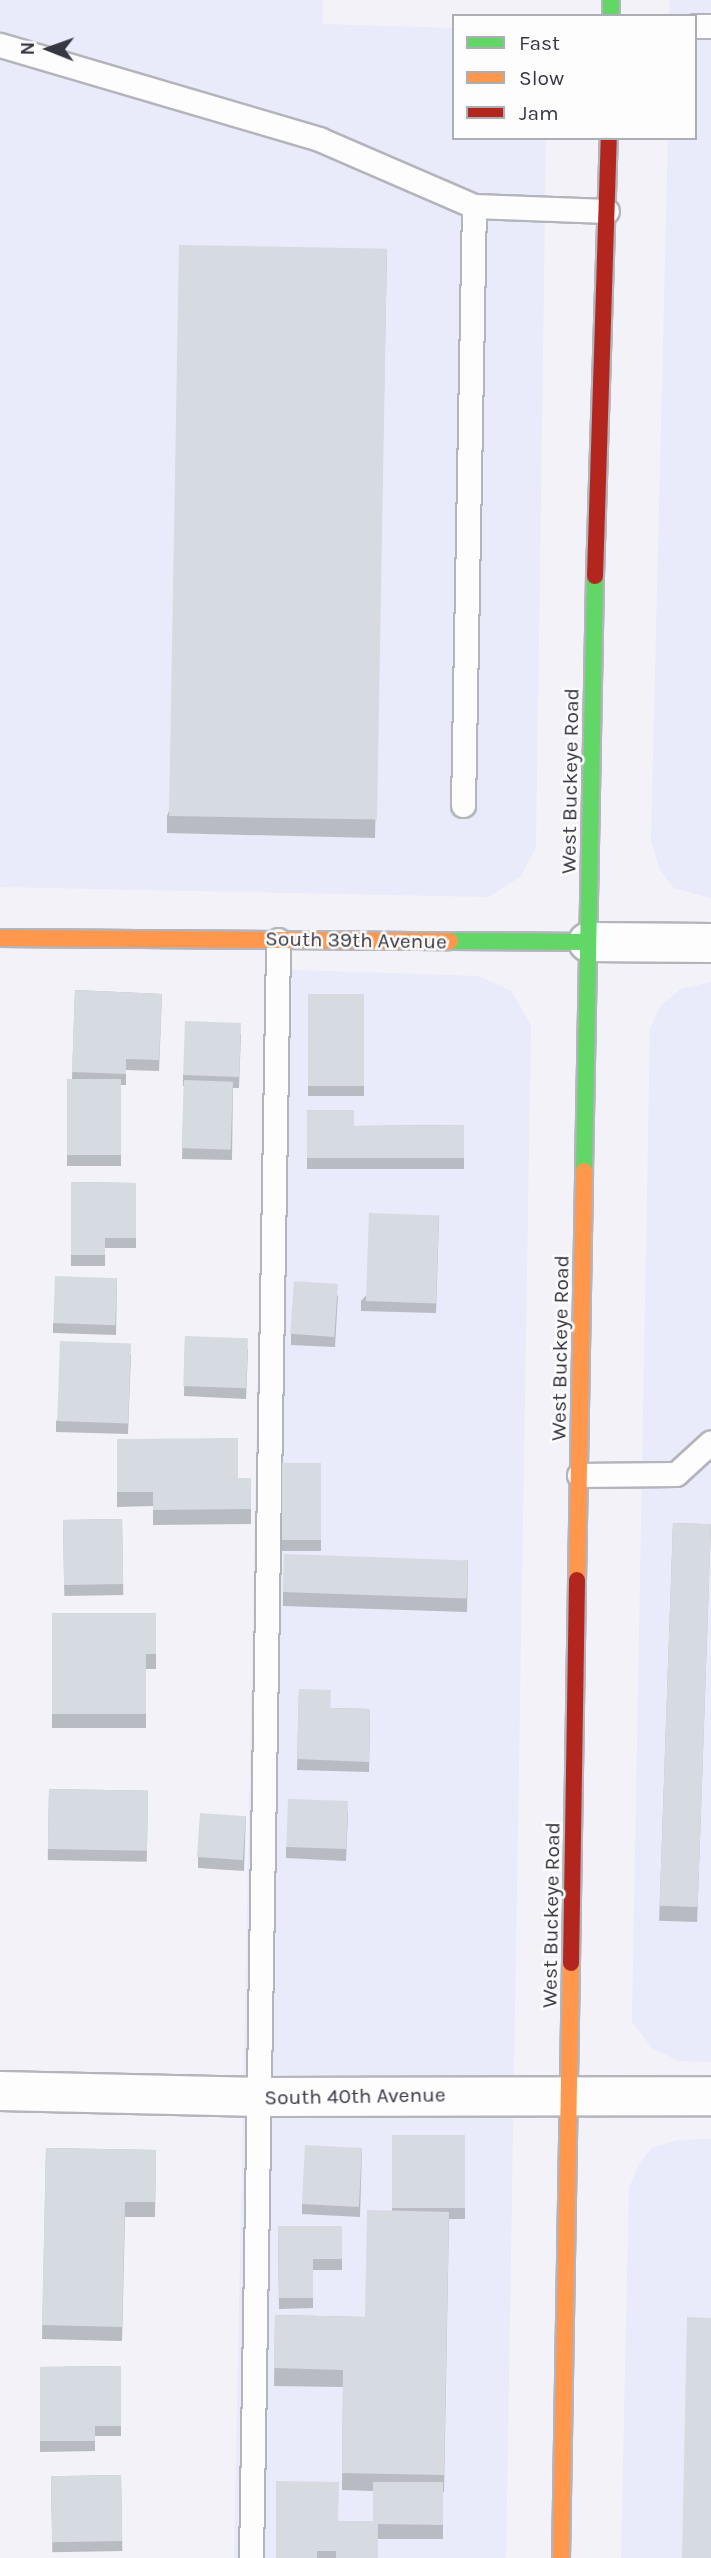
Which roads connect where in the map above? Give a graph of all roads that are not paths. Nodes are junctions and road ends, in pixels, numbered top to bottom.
1 (0, 45) edge
2 (609, 140) edge
3 (474, 206) junction
4 (607, 211) junction
5 (463, 805) dead end
6 (0, 938) edge
7 (278, 940) junction
8 (588, 942) junction
9 (711, 943) edge
10 (711, 1442) edge
11 (579, 1475) junction
12 (0, 2091) edge
13 (569, 2094) junction
14 (711, 2096) edge
15 (261, 2097) junction
16 (251, 2558) edge
17 (561, 2558) edge

1 - 3 lane
2 - 4 main road, West Buckeye Road
3 - 4 lane
3 - 5 lane
4 - 8 main road, West Buckeye Road
6 - 7 main road, South 39th Avenue
7 - 8 main road, South 39th Avenue
7 - 15 lane
8 - 9 street, South 39th Avenue
8 - 11 main road, West Buckeye Road
10 - 11 lane
11 - 13 main road, West Buckeye Road
12 - 15 street, South 40th Avenue
13 - 14 street, South 40th Avenue
13 - 15 street, South 40th Avenue
13 - 17 main road, West Buckeye Road
15 - 16 lane

